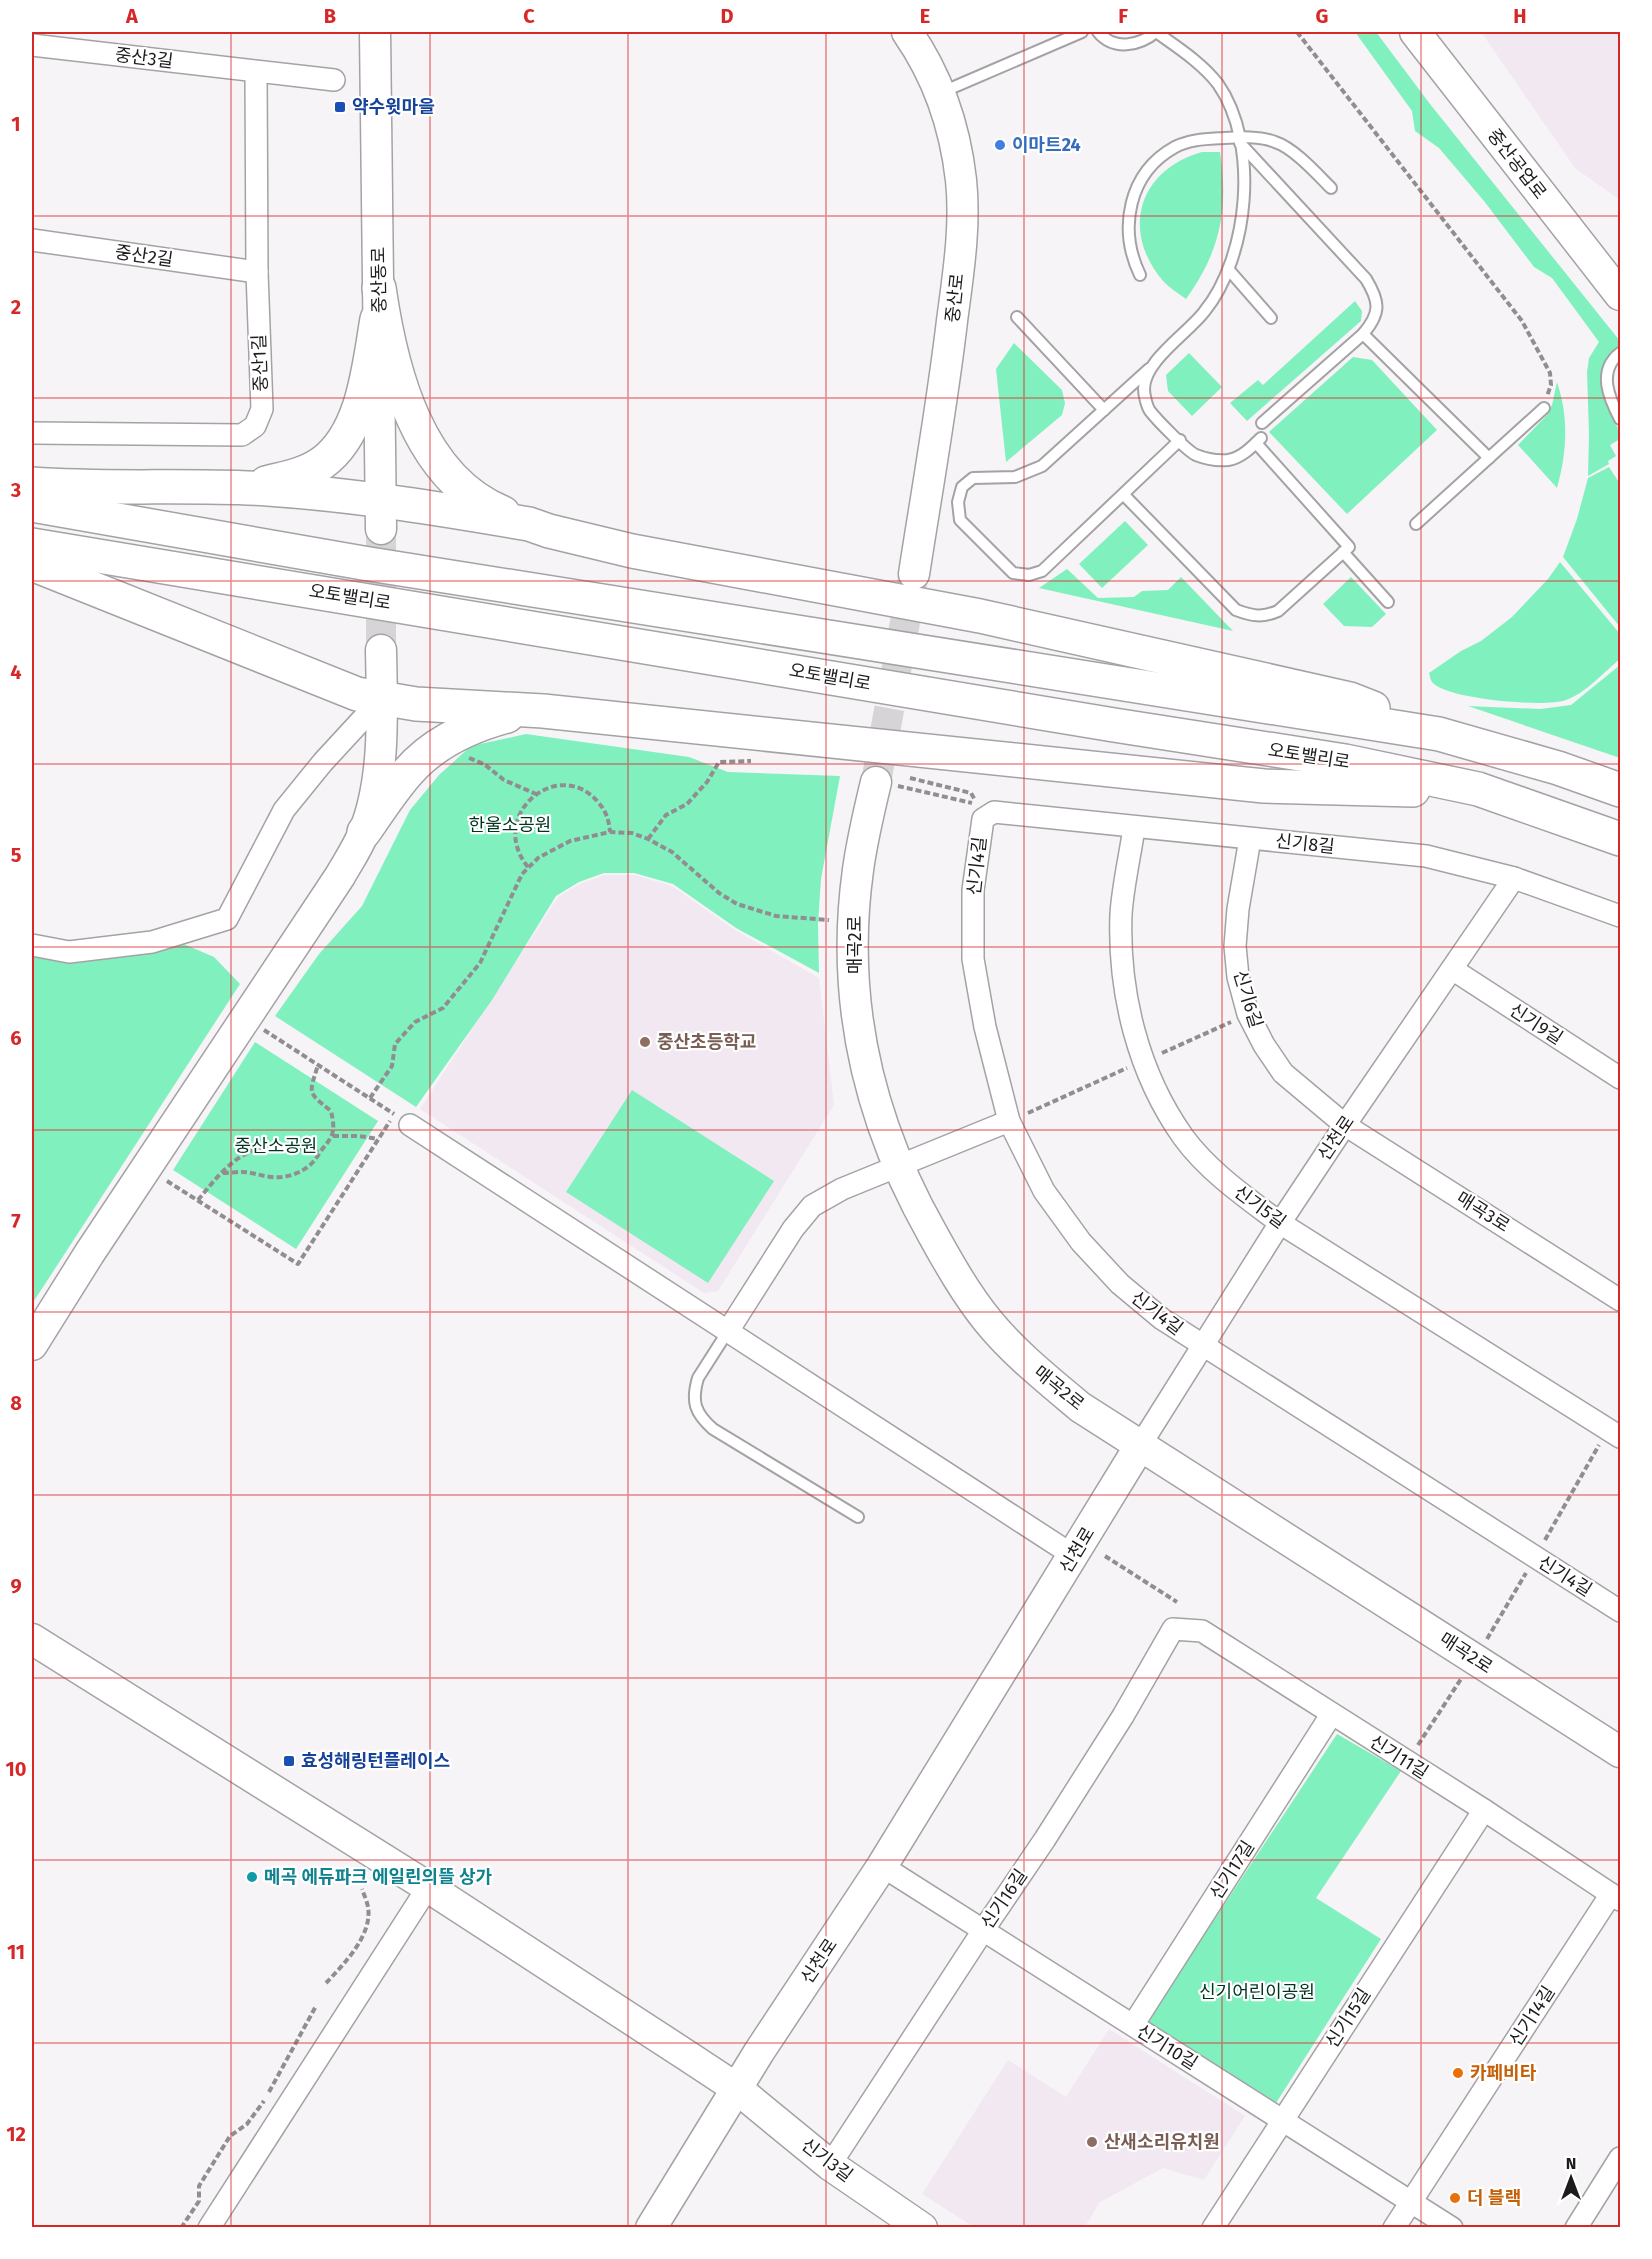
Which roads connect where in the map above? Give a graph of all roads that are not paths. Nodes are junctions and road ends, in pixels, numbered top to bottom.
1 (375, 32) edge
2 (907, 32) edge
3 (1082, 32) edge
4 (1098, 32) edge
5 (1156, 32) edge
6 (1414, 32) edge
7 (32, 45) edge
8 (256, 72) junction
9 (334, 81) dead end
10 (940, 93) junction
11 (1240, 140) junction
12 (1331, 188) dead end
13 (32, 240) edge
14 (1229, 270) junction
15 (257, 272) junction
16 (1140, 275) dead end
17 (1620, 295) edge
18 (379, 297) junction
19 (1017, 317) dead end
20 (1270, 318) dead end
21 (1363, 334) junction
22 (1620, 353) edge
23 (1150, 368) junction
24 (1544, 408) road end
25 (1104, 411) junction
26 (1620, 419) edge
27 (1262, 423) dead end
28 (32, 433) edge
29 (1180, 440) junction
30 (1490, 458) junction
31 (32, 484) edge
32 (244, 489) junction
33 (1124, 495) junction
34 (32, 505) edge
35 (381, 514) junction
36 (529, 524) junction
37 (1416, 524) dead end
38 (32, 544) edge
39 (1343, 552) junction
40 (32, 564) edge
41 (914, 574) tunnel mouth
42 (1388, 602) dead end
43 (381, 650) tunnel mouth
44 (382, 698) junction
45 (543, 711) junction
46 (1439, 734) junction
47 (885, 783) tunnel mouth
48 (1478, 789) junction
49 (1620, 790) edge
50 (988, 815) joint
51 (1134, 828) junction
52 (364, 832) junction
53 (1250, 839) junction
54 (1620, 839) edge
55 (1514, 878) junction
56 (1620, 916) edge
57 (32, 945) edge
58 (1452, 969) junction
59 (1620, 1078) edge
60 (402, 1120) road end
61 (1010, 1121) junction
62 (1345, 1125) junction
63 (898, 1168) junction
64 (1280, 1223) junction
65 (1620, 1300) edge
66 (729, 1331) junction
67 (32, 1345) edge
68 (1201, 1345) junction
69 (1611, 1438) edge
70 (1141, 1444) junction
71 (858, 1517) dead end
72 (1074, 1556) junction
73 (1620, 1611) edge
74 (1173, 1629) joint
75 (32, 1639) edge
76 (1331, 1715) junction
77 (1620, 1752) edge
78 (1484, 1810) junction
79 (882, 1866) junction
80 (428, 1887) junction
81 (1616, 1897) edge
82 (984, 1929) junction
83 (1132, 2025) junction
84 (736, 2088) junction
85 (1282, 2119) junction
86 (1620, 2158) edge
87 (830, 2165) junction
88 (1410, 2202) junction
89 (209, 2228) edge
90 (651, 2228) edge
91 (922, 2228) edge
92 (1213, 2228) edge
93 (1394, 2228) edge
94 (1452, 2228) edge
95 (1576, 2228) edge

1 - 18 street, 중산동로
2 - 10 street, 중산로
3 - 10 lane
4 - 5 lane
5 - 11 lane
6 - 17 street, 중산공업로
7 - 8 street, 중산3길
8 - 9 street, 중산3길
8 - 15 street, 중산1길
10 - 41 street, 중산로
11 - 12 lane
11 - 14 lane
11 - 16 lane
11 - 21 lane
13 - 15 street, 중산2길
14 - 20 lane
14 - 23 lane
15 - 28 street, 중산1길
18 - 32 highway
18 - 35 street, 중산동로
18 - 36 highway
19 - 25 lane
21 - 27 lane
21 - 30 lane
22 - 26 lane
23 - 25 lane
23 - 29 lane
24 - 30 lane
25 - 33 lane
29 - 33 lane
29 - 39 lane
30 - 37 lane
31 - 32 highway
32 - 35 highway
33 - 39 lane
34 - 46 highway, 오토밸리로
35 - 36 highway
36 - 46 highway
38 - 48 highway, 오토밸리로
39 - 42 lane
40 - 44 highway
43 - 44 street
44 - 45 highway
44 - 52 street
44 - 57 street
45 - 48 highway
45 - 52 highway
46 - 49 highway, 오토밸리로
47 - 63 street, 매곡2로
48 - 54 highway, 오토밸리로
50 - 51 street, 신기8길
50 - 61 street, 신기4길
51 - 53 street, 신기8길
51 - 64 street, 신기5길
52 - 67 street
53 - 55 street, 신기8길
53 - 62 street, 신기6길
55 - 56 street, 신기8길
55 - 58 street, 신천로
58 - 59 street, 신기9길
58 - 62 street, 신천로
60 - 66 street
61 - 63 street
61 - 68 street, 신기4길
62 - 64 street, 신천로
62 - 65 street, 매곡3로
63 - 66 street
63 - 70 street, 매곡2로
64 - 68 street, 신천로
64 - 69 street, 신기5길
66 - 71 lane
66 - 72 street
68 - 70 street, 신천로
68 - 73 street, 신기4길
70 - 72 street, 신천로
70 - 77 street, 매곡2로
72 - 79 street, 신천로
74 - 76 street, 신기11길
74 - 82 street, 신기16길
75 - 80 street, 신기3길
76 - 78 street, 신기11길
76 - 83 street, 신기17길
78 - 81 street, 신기11길
78 - 85 street, 신기15길
79 - 82 street, 신기10길
79 - 84 street, 신천로
80 - 84 street, 신기3길
80 - 89 street
81 - 88 street, 신기14길
82 - 83 street, 신기10길
82 - 87 street, 신기16길
83 - 85 street, 신기10길
84 - 87 street, 신기3길
84 - 90 street, 신천로
85 - 88 street, 신기10길
85 - 92 street, 신기15길
86 - 95 street
87 - 91 street, 신기3길
88 - 93 street, 신기14길
88 - 94 street, 신기10길

